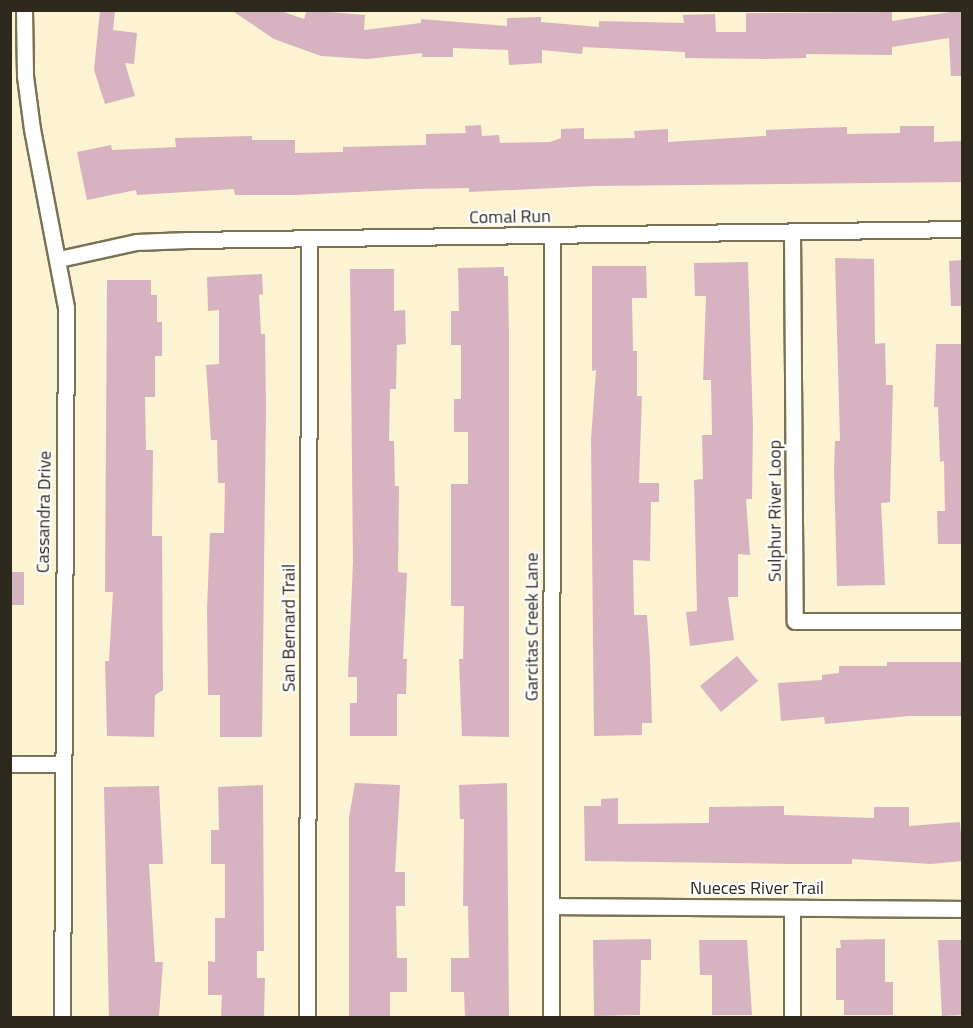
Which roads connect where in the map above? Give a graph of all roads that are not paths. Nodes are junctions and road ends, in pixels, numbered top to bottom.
1 (24, 10) edge
2 (963, 229) edge
3 (792, 232) junction
4 (552, 236) junction
5 (309, 238) junction
6 (59, 259) junction
7 (963, 621) edge
8 (10, 764) edge
9 (61, 764) junction
10 (551, 906) junction
11 (792, 909) junction
12 (963, 909) edge
13 (62, 1017) edge
14 (308, 1017) edge
15 (551, 1017) edge
16 (792, 1017) edge

1 - 6 street, Cassandra Drive
2 - 3 street, Comal Run
3 - 4 street, Comal Run
3 - 7 street, Sulphur River Loop
4 - 5 street, Comal Run
4 - 10 street, Garcitas Creek Lane
5 - 6 street, Comal Run
5 - 14 street, San Bernard Trail
6 - 9 street, Cassandra Drive
8 - 9 street
9 - 13 street, Cassandra Drive
10 - 11 street, Nueces River Trail
10 - 15 street, Garcitas Creek Lane
11 - 12 street, Nueces River Trail
11 - 16 street

